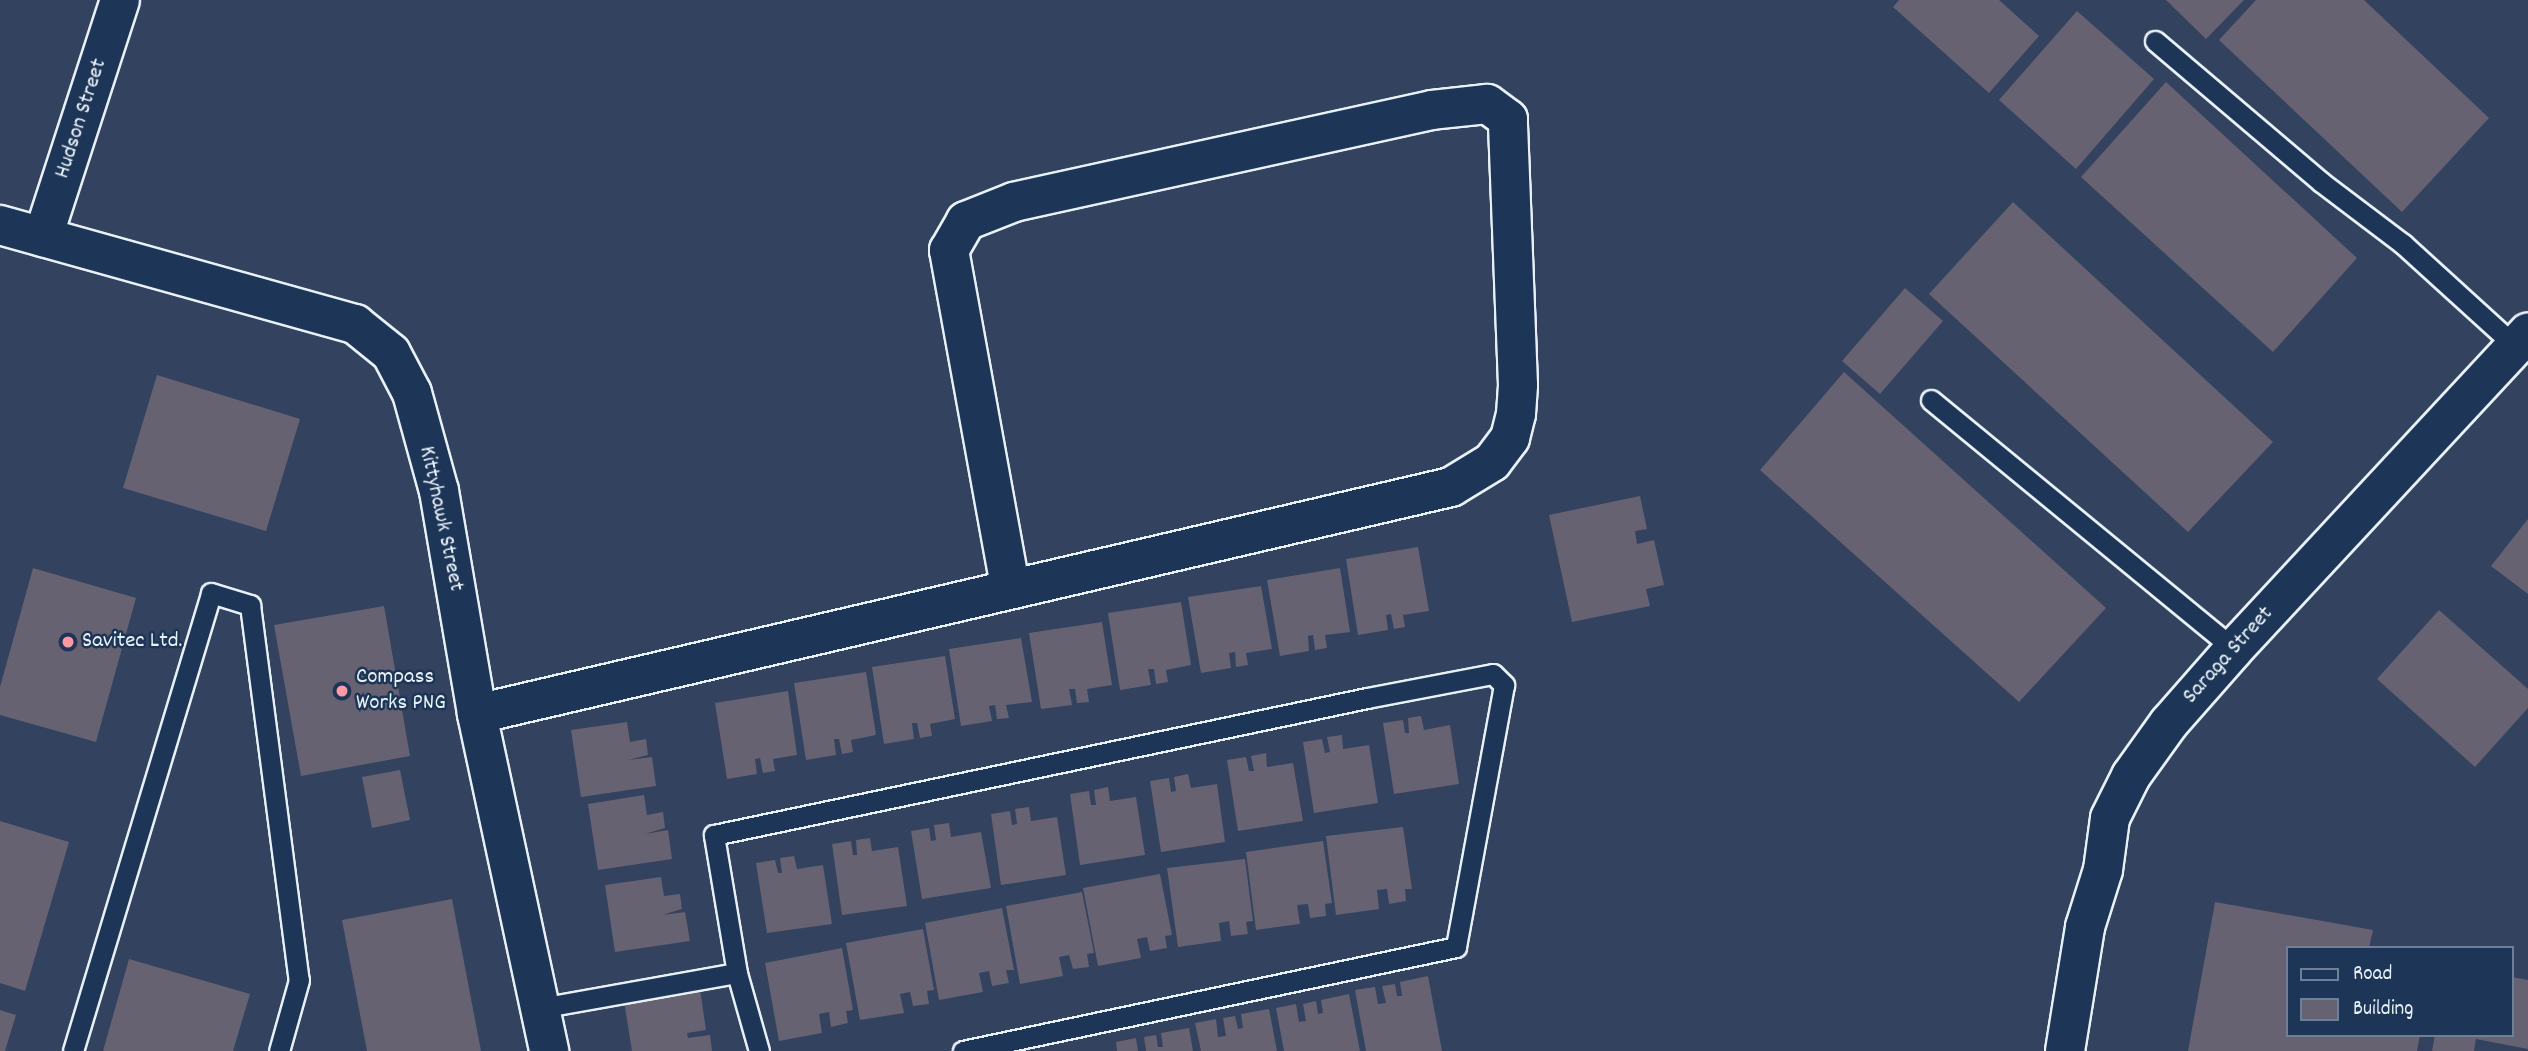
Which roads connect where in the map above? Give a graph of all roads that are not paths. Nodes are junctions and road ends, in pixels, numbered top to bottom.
1 (120, 0) edge
2 (2155, 41) dead end
3 (0, 225) edge
4 (43, 237) junction
5 (2522, 339) edge
6 (1931, 400) dead end
7 (1010, 587) junction
8 (2234, 649) junction
9 (477, 714) junction
10 (737, 973) junction
11 (540, 1009) junction
12 (74, 1051) edge
13 (279, 1051) edge
14 (549, 1051) edge
15 (760, 1051) edge
16 (963, 1051) edge
17 (2065, 1051) edge

1 - 4 street, Hudson Street
2 - 5 lane
3 - 4 street, Kittyhawk Street
4 - 9 street, Kittyhawk Street
5 - 8 street, Saraga Street
6 - 8 lane
7 - 7 street
7 - 9 street
8 - 17 street, Saraga Street
9 - 11 street, Kittyhawk Street
10 - 11 lane
10 - 15 lane
10 - 16 lane
11 - 14 street, Kittyhawk Street
12 - 13 lane

